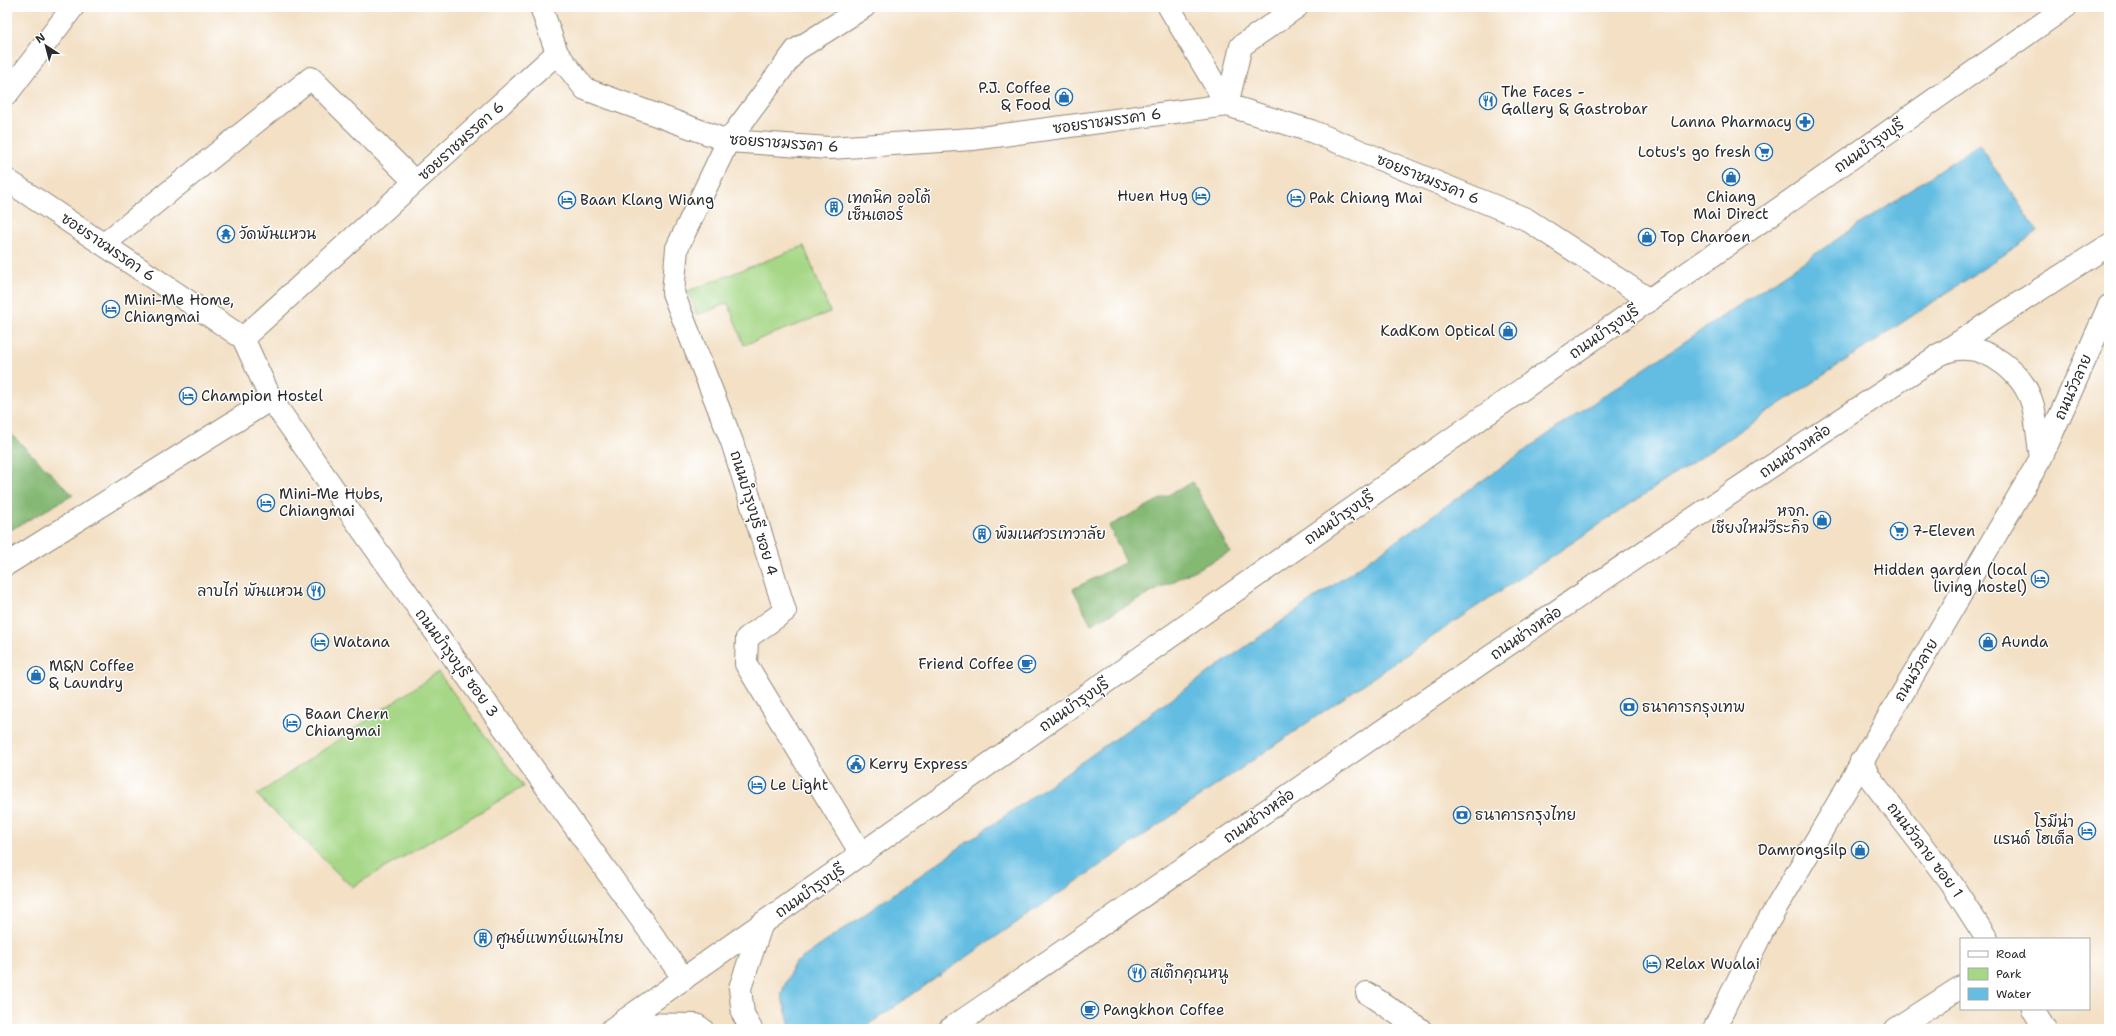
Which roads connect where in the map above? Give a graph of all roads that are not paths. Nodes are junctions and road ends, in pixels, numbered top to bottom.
1 (73, 7) edge
2 (541, 7) edge
3 (864, 7) edge
4 (1169, 7) edge
5 (1297, 7) edge
6 (2066, 7) edge
7 (558, 53) junction
8 (7, 94) edge
9 (1228, 105) junction
10 (728, 140) junction
11 (7, 180) edge
12 (415, 182) junction
13 (104, 244) junction
14 (2109, 245) edge
15 (1650, 300) junction
16 (2109, 306) edge
17 (243, 338) junction
18 (1933, 357) junction
19 (271, 399) junction
20 (2041, 458) junction
21 (7, 564) edge
22 (1861, 761) junction
23 (862, 854) junction
24 (761, 926) junction
25 (1987, 938) edge
26 (684, 979) junction
27 (1960, 988) edge
28 (1367, 993) dead end
29 (2034, 1010) edge
30 (616, 1026) edge
31 (702, 1029) edge
32 (751, 1029) edge
33 (950, 1029) edge
34 (1420, 1029) edge
35 (1714, 1029) edge
36 (1896, 1029) edge
37 (2045, 1029) edge

1 - 8 street
2 - 7 street
3 - 10 street
4 - 9 street
5 - 9 street
6 - 15 street, ถนนบำรุงบุรี
7 - 10 street, ซอยราชมรรคา 6
7 - 12 street, ซอยราชมรรคา 6
9 - 10 street, ซอยราชมรรคา 6
9 - 15 street, ซอยราชมรรคา 6
10 - 23 street, ถนนบำรุงบุรี ซอย 4
11 - 13 street, ซอยราชมรรคา 6
12 - 13 street
12 - 17 street, ซอยราชมรรคา 6
13 - 17 street, ซอยราชมรรคา 6
14 - 18 street, ถนนช่างหล่อ
15 - 23 street, ถนนบำรุงบุรี
16 - 20 street, ถนนวัวลาย
17 - 19 street, ถนนบำรุงบุรี ซอย 3
18 - 20 street
18 - 33 street, ถนนช่างหล่อ
19 - 21 street
19 - 26 street, ถนนบำรุงบุรี ซอย 3
20 - 22 street, ถนนวัวลาย
22 - 25 street, ถนนวัวลาย ซอย 1
22 - 35 street, ถนนวัวลาย
23 - 24 street, ถนนบำรุงบุรี
24 - 26 street, ถนนบำรุงบุรี
24 - 32 street
26 - 30 street, ถนนบำรุงบุรี
27 - 36 street
28 - 34 street
29 - 37 street
30 - 31 street

